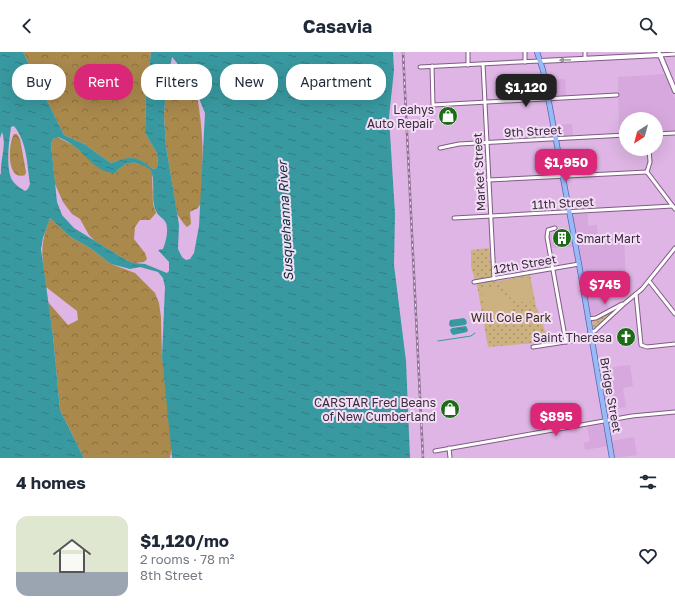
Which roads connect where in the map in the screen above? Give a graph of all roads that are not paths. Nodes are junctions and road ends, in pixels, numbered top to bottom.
1 (468, 52) edge
2 (525, 52) edge
3 (537, 52) edge
4 (585, 52) edge
5 (660, 53) edge
6 (675, 54) edge
7 (585, 59) junction
8 (541, 61) junction
9 (525, 62) junction
10 (483, 64) junction
11 (468, 65) junction
12 (432, 66) junction
13 (420, 67) dead end
14 (675, 92) edge
15 (617, 95) dead end
16 (548, 99) junction
17 (485, 102) junction
18 (675, 133) edge
19 (663, 134) edge
20 (619, 135) edge
21 (555, 139) junction
22 (486, 143) junction
23 (440, 148) dead end
24 (650, 156) edge
25 (647, 172) junction
26 (562, 175) junction
27 (488, 180) junction
28 (674, 208) edge
29 (569, 212) junction
30 (490, 216) junction
31 (454, 218) dead end
32 (555, 228) dead end
33 (675, 248) edge
34 (579, 264) junction
35 (553, 269) junction
36 (494, 279) junction
37 (649, 281) junction
38 (474, 282) dead end
39 (636, 294) junction
40 (625, 302) junction
41 (675, 314) edge
42 (588, 319) junction
43 (590, 332) junction
44 (591, 338) junction
45 (566, 342) junction
46 (675, 344) edge
47 (533, 347) dead end
48 (675, 412) edge
49 (605, 422) junction
50 (449, 448) junction
51 (435, 451) dead end
52 (450, 458) edge
53 (612, 458) edge

1 - 11 street
2 - 9 street
3 - 8 main road, Bridge Street
4 - 7 street
5 - 6 street
5 - 7 main road
5 - 14 main road
7 -> 8 main road
8 - 9 street
8 - 16 main road, Bridge Street
9 - 10 street
10 - 11 street
10 - 17 street, Market Street
11 - 12 street
12 - 13 street
12 - 17 street
15 - 16 street
16 - 17 street
16 - 21 main road, Bridge Street
17 - 22 street, Market Street
18 - 19 street
20 - 21 street, 9th Street
21 - 22 street, 9th Street
21 - 26 main road, Bridge Street
22 - 23 street, 9th Street
22 - 27 street, Market Street
24 - 25 street
25 - 26 street
25 - 28 street
26 - 27 street
26 - 29 main road, Bridge Street
27 - 30 street, Market Street
28 - 29 street, 11th Street
29 - 30 street, 11th Street
29 - 34 main road, Bridge Street
30 - 31 street, 11th Street
30 - 36 street, Market Street
32 - 35 street
33 - 37 street
34 - 35 street, 12th Street
34 - 42 main road, Bridge Street
35 - 36 street, 12th Street
35 - 45 street
36 - 38 street, 12th Street
37 - 39 street
37 - 41 street
39 - 40 street
39 - 46 street
40 - 42 street
40 - 43 street
42 - 43 main road, Bridge Street
43 - 44 main road, Bridge Street
44 - 45 street
44 - 49 main road, Bridge Street
45 - 47 street
48 - 49 street
49 - 50 street
49 - 53 main road, Bridge Street
50 - 51 street
50 - 52 street

